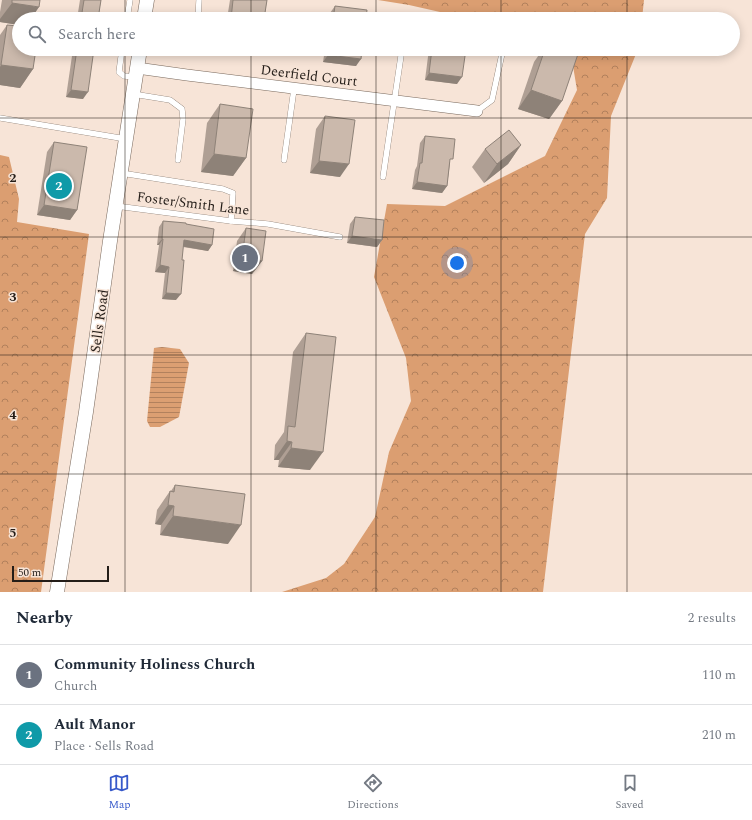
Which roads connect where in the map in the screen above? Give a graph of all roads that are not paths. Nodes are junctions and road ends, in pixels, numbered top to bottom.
1 (130, 0) edge
2 (147, 0) edge
3 (199, 0) edge
4 (128, 12) edge
5 (145, 12) edge
6 (198, 12) edge
7 (121, 56) edge
8 (139, 56) edge
9 (401, 56) edge
10 (501, 56) edge
11 (136, 73) junction
12 (294, 88) junction
13 (133, 94) junction
14 (394, 100) junction
15 (477, 111) joint
16 (0, 118) edge
17 (126, 138) junction
18 (178, 160) dead end
19 (284, 160) dead end
20 (121, 174) junction
21 (383, 178) dead end
22 (116, 206) junction
23 (231, 221) junction
24 (340, 237) dead end
25 (57, 592) edge

1 - 4 lane
2 - 5 street
3 - 6 lane
7 - 11 lane
8 - 11 street, Sells Road
9 - 14 lane
10 - 15 lane
11 - 12 street, Deerfield Court
11 - 13 street, Sells Road
12 - 14 street, Deerfield Court
12 - 19 lane
13 - 17 street, Sells Road
13 - 18 lane
14 - 15 street, Deerfield Court
14 - 21 lane
16 - 17 lane
17 - 20 street, Sells Road
20 - 22 street, Sells Road
20 - 23 lane
22 - 23 lane, Foster/Smith Lane
22 - 25 street, Sells Road
23 - 24 lane, Foster/Smith Lane

